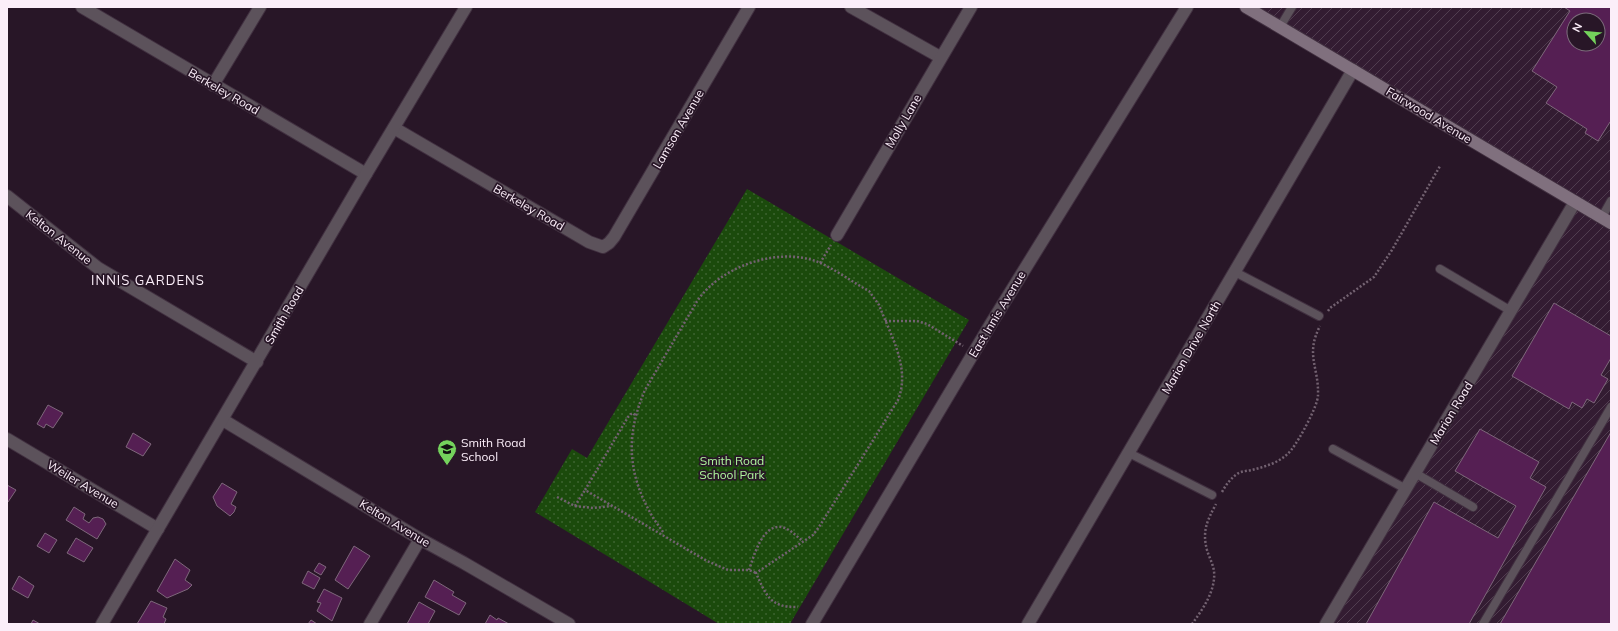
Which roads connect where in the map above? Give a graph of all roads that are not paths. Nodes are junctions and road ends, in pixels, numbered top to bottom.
1 (82, 7) edge
2 (260, 7) edge
3 (466, 7) edge
4 (749, 7) edge
5 (851, 7) edge
6 (971, 7) edge
7 (1187, 7) edge
8 (1246, 7) edge
9 (1292, 7) edge
10 (1280, 27) junction
11 (940, 57) junction
12 (1353, 70) junction
13 (213, 85) junction
14 (394, 128) junction
15 (366, 174) junction
16 (7, 196) edge
17 (1611, 201) edge
18 (1575, 202) junction
19 (1606, 220) edge
20 (837, 235) road end
21 (603, 246) joint
22 (1440, 269) dead end
23 (1235, 272) junction
24 (1510, 311) junction
25 (1319, 316) dead end
26 (257, 362) junction
27 (1611, 407) edge
28 (223, 420) junction
29 (7, 439) edge
30 (1333, 449) dead end
31 (1129, 453) junction
32 (1415, 473) junction
33 (1406, 489) junction
34 (1216, 497) road end
35 (1473, 507) dead end
36 (158, 528) junction
37 (420, 539) junction
38 (566, 623) edge
39 (1032, 623) edge
40 (102, 624) edge
41 (370, 624) edge
42 (812, 624) edge
43 (1326, 624) edge
44 (1483, 624) edge

1 - 13 street, Berkeley Road
2 - 13 street
3 - 14 street, Smith Road
4 - 21 street, Lamson Avenue
5 - 11 street
6 - 11 street, Molly Lane
7 - 42 street, East Innis Avenue
8 - 10 street, Fairwood Avenue
9 - 10 lane
10 - 12 street, Fairwood Avenue
11 - 20 street, Molly Lane
12 - 18 street, Fairwood Avenue
12 - 23 street, Marion Drive North
13 - 15 street, Berkeley Road
14 - 15 street, Smith Road
14 - 21 street, Berkeley Road
15 - 26 street, Smith Road
16 - 26 street, Kelton Avenue
17 - 19 lane
18 - 19 street, Fairwood Avenue
18 - 24 street, Marion Road
22 - 24 lane
23 - 25 lane
23 - 31 street, Marion Drive North
24 - 32 street, Marion Road
26 - 28 street, Smith Road
27 - 44 lane
28 - 36 street, Smith Road
28 - 37 street, Kelton Avenue
29 - 36 street, Weiler Avenue
30 - 33 lane
31 - 34 lane
31 - 39 street, Marion Drive North
32 - 33 street, Marion Road
32 - 35 lane
33 - 43 street, Marion Road
36 - 40 street, Smith Road
37 - 38 street, Kelton Avenue
37 - 41 street

